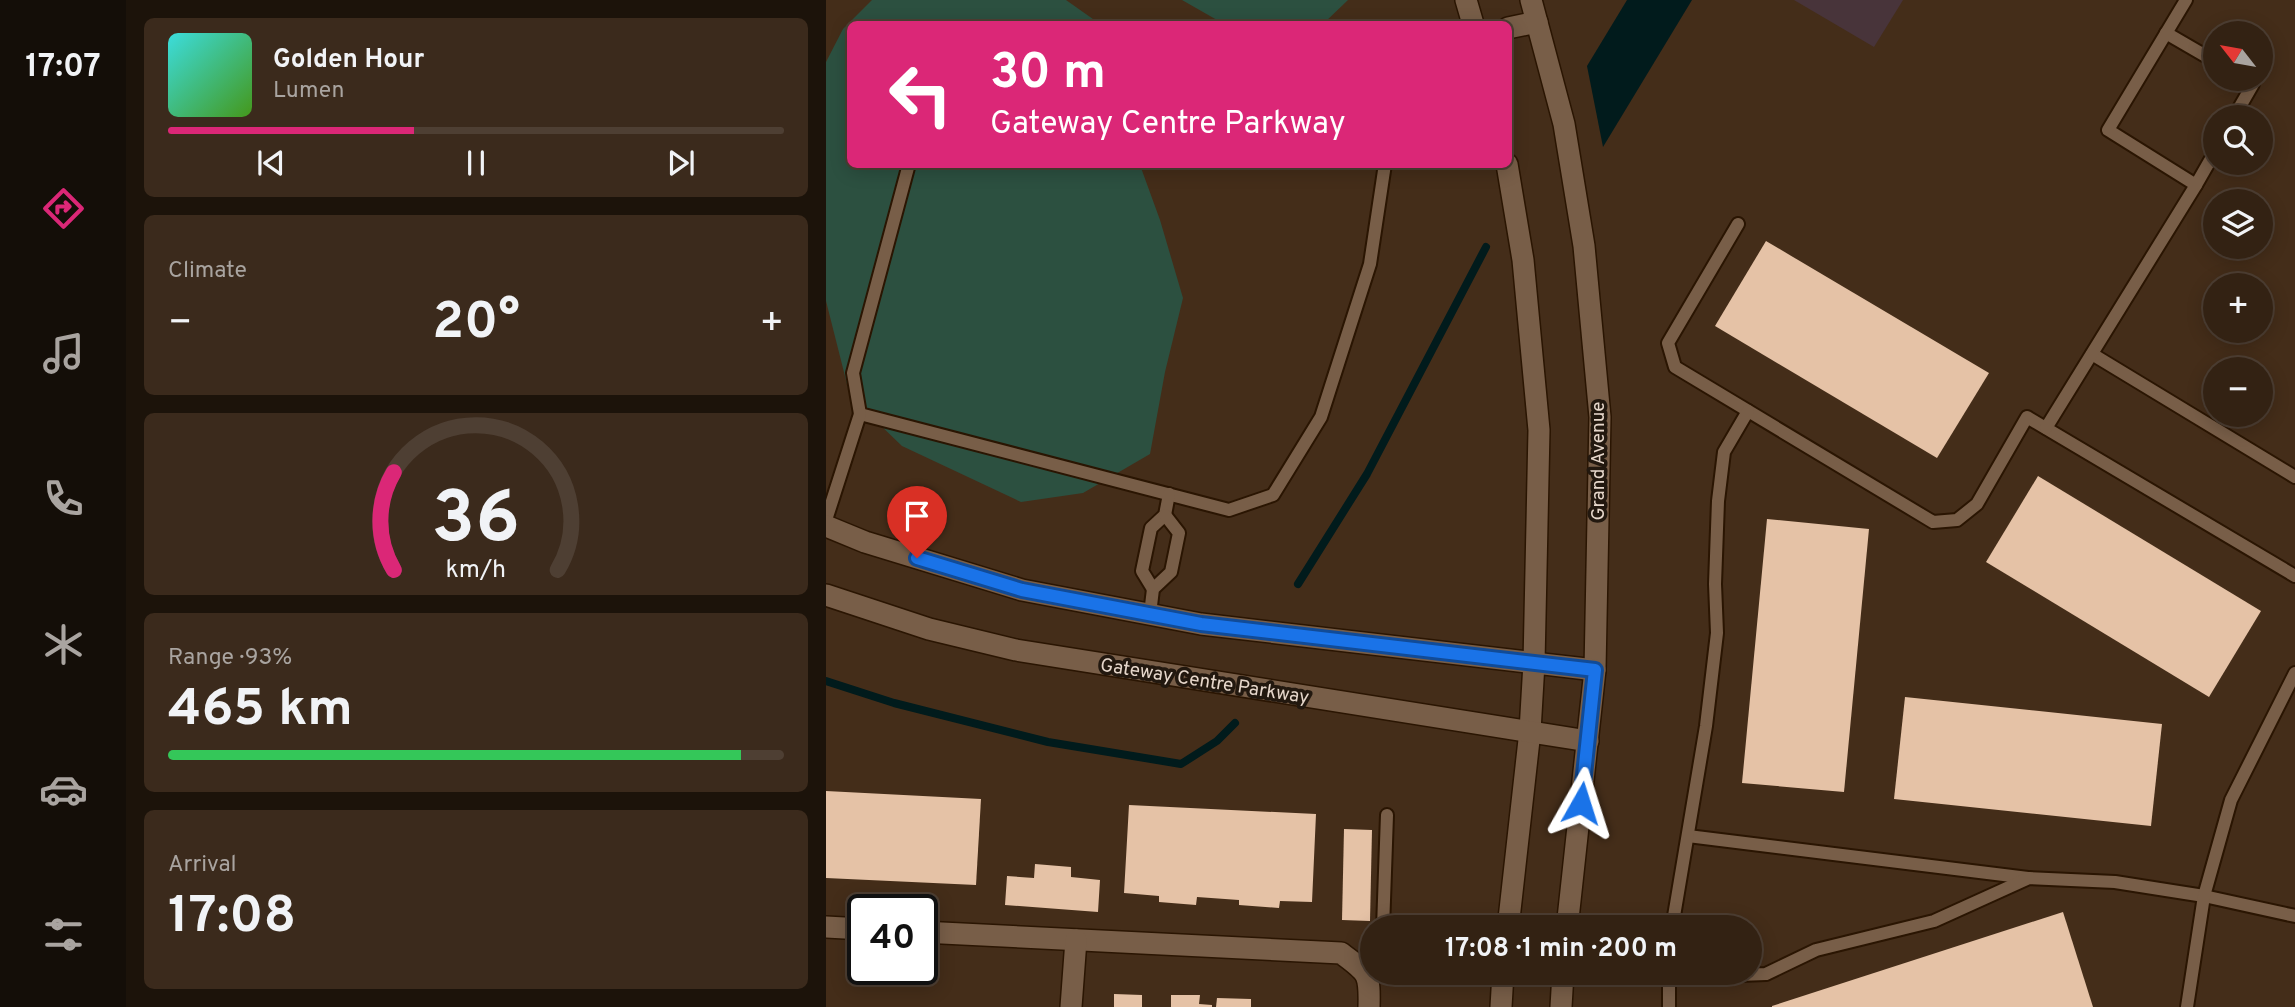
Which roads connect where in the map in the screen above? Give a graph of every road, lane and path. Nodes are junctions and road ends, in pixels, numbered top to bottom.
1 (1466, 0) edge
2 (1531, 0) edge
3 (2186, 0) edge
4 (1472, 21) edge
5 (1537, 22) junction
6 (1512, 27) edge
7 (2166, 33) junction
8 (2203, 54) edge
9 (908, 168) edge
10 (1384, 168) edge
11 (1508, 168) edge
12 (2203, 173) edge
13 (2196, 185) junction
14 (1738, 224) dead end
15 (2092, 354) junction
16 (1748, 411) junction
17 (860, 414) junction
18 (2046, 428) junction
19 (2295, 477) edge
20 (1169, 494) junction
21 (1165, 515) junction
22 (826, 523) edge
23 (2295, 576) edge
24 (1153, 589) junction
25 (826, 596) edge
26 (1150, 614) junction
27 (1534, 663) junction
28 (1595, 670) junction
29 (2295, 673) edge
30 (1530, 732) junction
31 (1588, 741) junction
32 (1387, 815) dead end
33 (1688, 836) junction
34 (2029, 878) junction
35 (2204, 896) junction
36 (1383, 915) edge
37 (1509, 915) edge
38 (1568, 915) edge
39 (1674, 915) edge
40 (2295, 916) edge
41 (826, 927) edge
42 (847, 928) edge
43 (938, 933) edge
44 (1076, 940) junction
45 (1360, 968) edge
46 (1762, 974) edge
47 (1370, 985) edge
48 (1502, 985) edge
49 (1562, 985) edge
50 (1669, 985) edge
51 (1071, 1007) edge
52 (1369, 1007) edge
53 (1501, 1007) edge
54 (1560, 1007) edge
55 (1669, 1007) edge
56 (2187, 1007) edge

1 - 4 street
2 - 5 street, Grand Avenue
3 - 7 lane
5 - 6 street
5 - 28 street, Grand Avenue
7 - 8 lane
7 - 13 lane
9 - 17 lane
10 - 20 lane
11 - 27 street
12 - 13 lane
13 - 15 lane
14 - 16 lane
15 - 18 lane
15 - 19 lane
16 - 18 lane
16 - 33 lane
17 - 20 lane
17 - 22 lane
18 - 23 lane
20 - 21 lane
21 - 24 lane
21 - 24 lane
22 - 26 street
24 - 26 lane
25 - 30 street, Gateway Centre Parkway
26 - 27 street
27 - 28 street
27 - 30 street
28 - 31 street, Grand Avenue
29 - 35 lane
30 - 31 street, Gateway Centre Parkway
30 - 37 street
31 - 38 street, Grand Avenue
32 - 36 lane
33 - 34 lane
33 - 39 lane
34 - 35 lane
34 - 46 lane
35 - 40 lane
35 - 56 lane
41 - 42 street
43 - 44 street
44 - 45 street
44 - 51 street
47 - 52 street
48 - 53 street
49 - 54 street
50 - 55 lane

